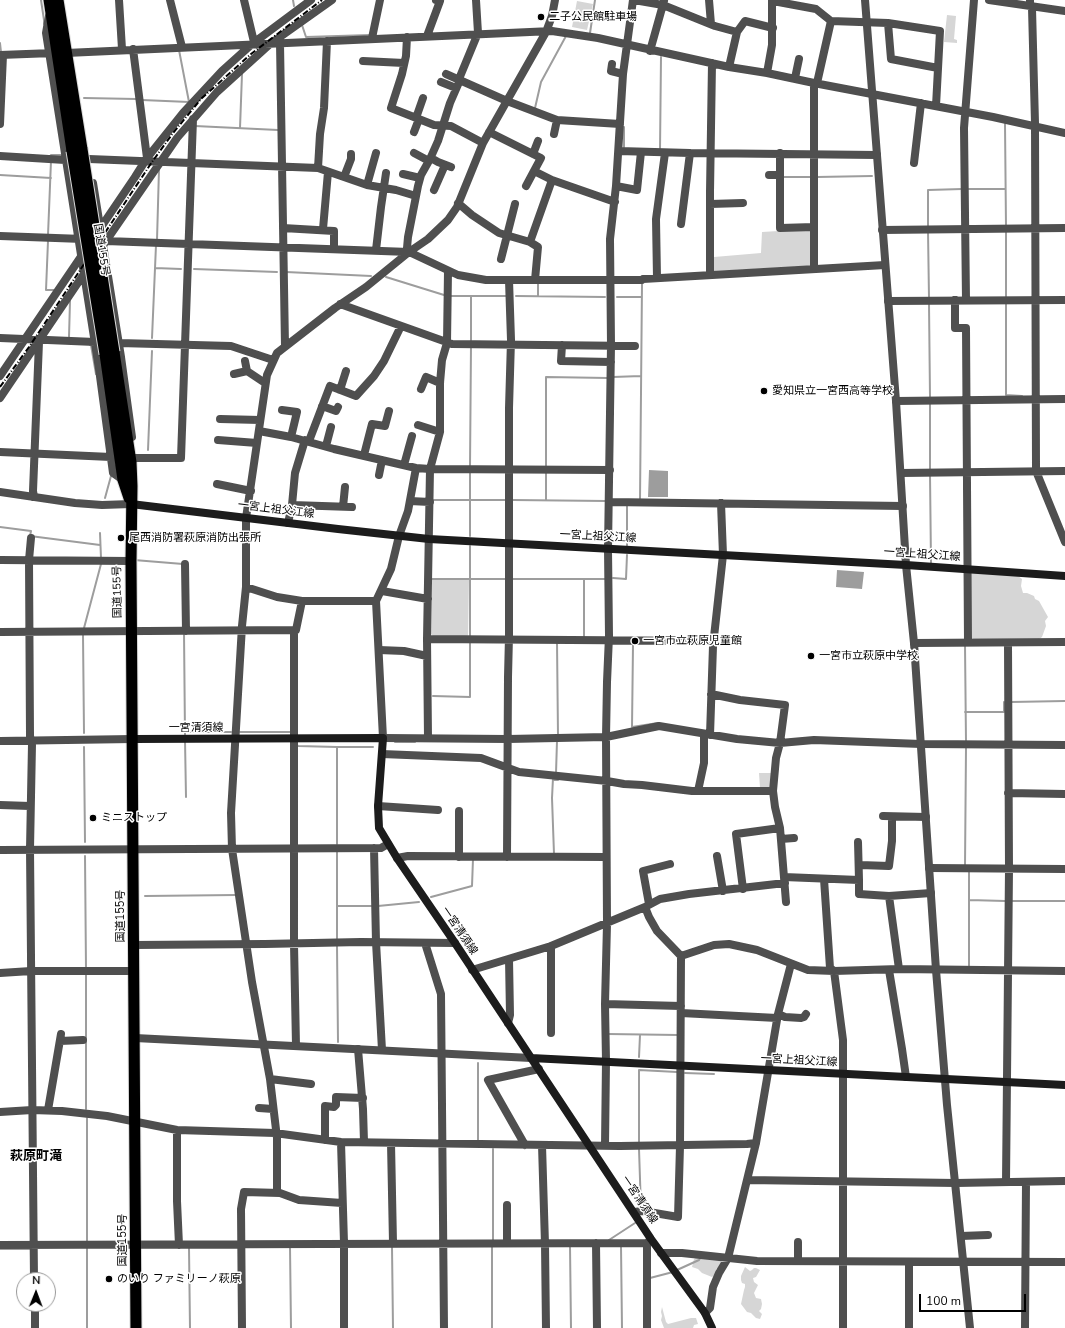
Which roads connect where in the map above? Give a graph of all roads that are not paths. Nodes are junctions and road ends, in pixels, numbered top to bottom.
1 (58, 0) edge
2 (119, 0) edge
3 (170, 0) edge
4 (244, 0) edge
5 (311, 0) edge
6 (332, 0) edge
7 (380, 0) edge
8 (436, 0) edge
9 (476, 0) edge
10 (555, 0) edge
11 (634, 0) edge
12 (709, 0) edge
13 (865, 0) edge
14 (974, 0) edge
15 (989, 0) edge
16 (772, 1) edge
17 (664, 3) edge
18 (1030, 3) edge
19 (53, 9) edge
20 (1065, 11) edge
21 (831, 21) junction
22 (868, 21) junction
23 (888, 23) junction
24 (711, 24) junction
25 (773, 28) junction
26 (546, 32) junction
27 (737, 32) junction
28 (478, 33) junction
29 (427, 36) junction
30 (407, 37) junction
31 (372, 38) junction
32 (327, 41) junction
33 (253, 43) junction
34 (280, 43) junction
35 (270, 44) junction
36 (627, 44) junction
37 (182, 47) junction
38 (122, 49) junction
39 (133, 49) junction
40 (650, 51) junction
41 (61, 53) junction
42 (1, 55) edge
43 (799, 59) dead end
44 (363, 61) dead end
45 (404, 63) junction
46 (712, 63) junction
47 (612, 64) dead end
48 (729, 67) junction
49 (938, 68) junction
50 (767, 73) junction
51 (446, 74) dead end
52 (623, 74) junction
53 (795, 78) junction
54 (459, 80) junction
55 (441, 82) dead end
56 (816, 83) junction
57 (456, 88) junction
58 (874, 94) junction
59 (423, 98) dead end
60 (507, 101) junction
61 (921, 103) junction
62 (936, 106) junction
63 (966, 113) junction
64 (417, 118) junction
65 (193, 119) junction
66 (557, 120) junction
67 (0, 124) edge
68 (620, 124) junction
69 (443, 125) junction
70 (1034, 127) junction
71 (414, 132) dead end
72 (489, 132) junction
73 (1065, 133) edge
74 (554, 134) dead end
75 (538, 141) dead end
76 (483, 143) junction
77 (619, 151) junction
78 (641, 152) junction
79 (73, 153) junction
80 (414, 153) dead end
81 (665, 153) junction
82 (690, 153) junction
83 (710, 153) junction
84 (780, 153) junction
85 (351, 154) dead end
86 (376, 154) dead end
87 (533, 154) junction
88 (814, 154) junction
89 (877, 154) junction
90 (0, 156) edge
91 (89, 159) junction
92 (430, 159) junction
93 (146, 160) junction
94 (160, 162) junction
95 (191, 163) junction
96 (914, 163) dead end
97 (282, 166) junction
98 (318, 168) junction
99 (534, 171) junction
100 (328, 172) junction
101 (386, 172) dead end
102 (403, 174) dead end
103 (769, 175) dead end
104 (780, 176) junction
105 (344, 177) junction
106 (420, 178) junction
107 (552, 180) junction
108 (367, 185) junction
109 (526, 186) dead end
110 (616, 186) junction
111 (383, 188) junction
112 (434, 190) dead end
113 (416, 196) junction
114 (614, 202) junction
115 (458, 203) junction
116 (743, 203) dead end
117 (515, 204) dead end
118 (710, 204) junction
119 (681, 224) dead end
120 (814, 227) junction
121 (100, 228) junction
122 (283, 228) junction
123 (1035, 228) junction
124 (1065, 228) edge
125 (323, 229) junction
126 (965, 229) junction
127 (882, 230) junction
128 (506, 235) junction
129 (0, 236) edge
130 (79, 239) junction
131 (92, 239) junction
132 (105, 242) junction
133 (530, 242) junction
134 (188, 244) junction
135 (283, 248) junction
136 (334, 249) junction
137 (376, 250) junction
138 (409, 252) junction
139 (81, 255) junction
140 (501, 259) dead end
141 (885, 265) junction
142 (814, 269) junction
143 (448, 270) junction
144 (84, 273) junction
145 (710, 275) junction
146 (657, 278) junction
147 (509, 280) junction
148 (535, 280) junction
149 (611, 280) junction
150 (955, 300) junction
151 (966, 300) junction
152 (1035, 300) junction
153 (1065, 300) edge
154 (888, 301) junction
155 (340, 304) junction
156 (402, 326) junction
157 (0, 338) edge
158 (26, 339) junction
159 (39, 339) junction
160 (95, 342) junction
161 (447, 343) junction
162 (185, 345) junction
163 (510, 345) junction
164 (562, 345) junction
165 (611, 345) junction
166 (286, 346) junction
167 (635, 346) dead end
168 (112, 350) junction
169 (273, 360) junction
170 (245, 361) dead end
171 (611, 362) junction
172 (247, 371) junction
173 (346, 371) dead end
174 (234, 374) dead end
175 (0, 376) edge
176 (265, 383) junction
177 (440, 383) junction
178 (421, 389) dead end
179 (340, 390) junction
180 (0, 398) edge
181 (1065, 399) edge
182 (966, 400) junction
183 (1036, 400) junction
184 (896, 401) junction
185 (322, 406) junction
186 (338, 407) dead end
187 (282, 410) dead end
188 (389, 411) dead end
189 (220, 419) dead end
190 (260, 420) junction
191 (418, 425) dead end
192 (331, 427) dead end
193 (259, 431) junction
194 (440, 432) junction
195 (412, 436) dead end
196 (291, 437) junction
197 (218, 440) dead end
198 (307, 441) junction
199 (257, 443) junction
200 (326, 446) junction
201 (0, 452) edge
202 (34, 454) junction
203 (364, 455) junction
204 (111, 457) junction
205 (382, 460) junction
206 (130, 462) junction
207 (404, 466) junction
208 (416, 468) junction
209 (430, 469) junction
210 (510, 470) junction
211 (610, 470) junction
212 (1065, 470) edge
213 (1036, 471) junction
214 (967, 472) junction
215 (901, 473) junction
216 (379, 474) dead end
217 (123, 480) junction
218 (217, 484) dead end
219 (345, 487) dead end
220 (251, 491) junction
221 (0, 492) edge
222 (34, 497) junction
223 (410, 502) junction
224 (430, 502) junction
225 (610, 502) junction
226 (721, 503) junction
227 (131, 504) junction
228 (292, 505) junction
229 (903, 506) junction
230 (343, 507) junction
231 (352, 507) dead end
232 (246, 518) junction
233 (288, 523) junction
234 (399, 536) junction
235 (31, 538) dead end
236 (429, 539) junction
237 (1065, 542) edge
238 (509, 543) junction
239 (608, 549) junction
240 (723, 556) junction
241 (0, 560) edge
242 (29, 560) junction
243 (131, 561) junction
244 (185, 564) dead end
245 (906, 565) junction
246 (968, 569) junction
247 (1065, 576) edge
248 (246, 587) junction
249 (382, 591) junction
250 (428, 599) junction
251 (302, 601) junction
252 (376, 601) junction
253 (242, 630) junction
254 (294, 630) junction
255 (132, 631) junction
256 (186, 631) junction
257 (0, 632) edge
258 (29, 632) junction
259 (427, 639) junction
260 (509, 640) junction
261 (609, 641) junction
262 (714, 641) junction
263 (968, 642) junction
264 (1065, 642) edge
265 (914, 643) junction
266 (1008, 643) junction
267 (379, 650) junction
268 (427, 656) junction
269 (711, 694) junction
270 (707, 734) junction
271 (606, 737) junction
272 (294, 738) junction
273 (383, 738) junction
274 (428, 738) junction
275 (133, 739) junction
276 (236, 739) junction
277 (508, 739) junction
278 (31, 740) junction
279 (0, 741) edge
280 (780, 743) junction
281 (921, 744) junction
282 (1008, 745) junction
283 (1065, 745) edge
284 (382, 754) junction
285 (508, 769) junction
286 (607, 781) junction
287 (698, 791) junction
288 (773, 791) junction
289 (1008, 793) junction
290 (1065, 794) edge
291 (0, 805) edge
292 (30, 806) junction
293 (378, 806) junction
294 (438, 810) dead end
295 (459, 811) dead end
296 (883, 816) dead end
297 (926, 816) junction
298 (892, 817) junction
299 (780, 828) junction
300 (794, 838) dead end
301 (781, 839) junction
302 (858, 842) dead end
303 (388, 844) junction
304 (294, 848) junction
305 (374, 848) junction
306 (30, 849) junction
307 (133, 849) junction
308 (232, 849) junction
309 (0, 850) edge
310 (717, 856) dead end
311 (459, 857) junction
312 (507, 857) junction
313 (606, 857) junction
314 (397, 858) junction
315 (670, 864) dead end
316 (860, 865) junction
317 (929, 868) junction
318 (1009, 869) junction
319 (1065, 869) edge
320 (824, 879) junction
321 (784, 880) junction
322 (860, 880) junction
323 (743, 889) junction
324 (723, 891) junction
325 (931, 894) junction
326 (889, 896) junction
327 (786, 902) dead end
328 (647, 905) junction
329 (607, 924) junction
330 (376, 942) junction
331 (425, 943) junction
332 (455, 943) junction
333 (246, 944) junction
334 (294, 944) junction
335 (134, 945) junction
336 (551, 946) junction
337 (681, 956) junction
338 (509, 959) junction
339 (791, 964) junction
340 (899, 969) junction
341 (472, 970) junction
342 (889, 970) junction
343 (936, 970) junction
344 (31, 971) junction
345 (135, 971) junction
346 (834, 971) junction
347 (1008, 971) junction
348 (1065, 971) edge
349 (0, 973) edge
350 (605, 1004) junction
351 (681, 1010) junction
352 (806, 1014) dead end
353 (777, 1016) junction
354 (508, 1023) junction
355 (551, 1033) dead end
356 (134, 1038) junction
357 (82, 1040) dead end
358 (263, 1044) junction
359 (296, 1046) junction
360 (358, 1049) junction
361 (382, 1050) junction
362 (442, 1053) junction
363 (531, 1058) junction
364 (606, 1061) junction
365 (680, 1066) junction
366 (539, 1069) junction
367 (768, 1070) junction
368 (843, 1074) junction
369 (906, 1077) junction
370 (270, 1079) junction
371 (945, 1079) junction
372 (1007, 1082) junction
373 (311, 1084) dead end
374 (1065, 1085) edge
375 (363, 1098) junction
376 (259, 1108) dead end
377 (273, 1108) junction
378 (32, 1110) junction
379 (48, 1110) junction
380 (0, 1112) edge
381 (135, 1122) junction
382 (177, 1130) junction
383 (275, 1133) junction
384 (325, 1140) junction
385 (341, 1142) junction
386 (364, 1142) junction
387 (391, 1142) junction
388 (756, 1143) junction
389 (442, 1144) junction
390 (524, 1145) junction
391 (542, 1145) junction
392 (588, 1146) junction
393 (605, 1146) junction
394 (680, 1146) junction
395 (747, 1180) junction
396 (842, 1181) junction
397 (1065, 1181) edge
398 (1006, 1182) junction
399 (1026, 1182) junction
400 (956, 1183) junction
401 (277, 1193) junction
402 (342, 1203) junction
403 (507, 1205) dead end
404 (634, 1212) junction
405 (961, 1236) junction
406 (988, 1236) dead end
407 (649, 1241) junction
408 (798, 1242) dead end
409 (393, 1243) junction
410 (507, 1243) junction
411 (242, 1244) junction
412 (344, 1244) junction
413 (444, 1244) junction
414 (545, 1244) junction
415 (596, 1244) junction
416 (0, 1245) edge
417 (34, 1245) junction
418 (136, 1245) junction
419 (179, 1245) junction
420 (661, 1253) junction
421 (728, 1258) junction
422 (798, 1261) junction
423 (964, 1261) junction
424 (843, 1262) junction
425 (909, 1262) junction
426 (1026, 1262) junction
427 (1065, 1262) edge
428 (34, 1272) edge
429 (34, 1312) edge
430 (705, 1313) junction
431 (35, 1328) edge
432 (136, 1328) edge
433 (242, 1328) edge
434 (344, 1328) edge
435 (444, 1328) edge
436 (546, 1328) edge
437 (597, 1328) edge
438 (647, 1328) edge
439 (712, 1328) edge
440 (843, 1328) edge
441 (908, 1328) edge
442 (970, 1328) edge
443 (1025, 1328) edge

1 - 19 highway, 国道155号
2 - 38 street
3 - 37 street
4 - 33 street
5 - 33 street
6 - 35 street
7 - 31 street
8 - 29 street
9 - 28 street
10 - 26 street
11 - 17 street
11 - 36 street
12 - 24 street
13 - 22 street
14 - 63 street
15 - 18 street
16 - 21 street
16 - 25 street
17 - 24 street
17 - 40 street
18 - 20 street
18 - 70 street
19 - 41 highway, 国道155号
19 - 41 street
21 - 22 street
21 - 56 street
22 - 23 street
22 - 58 street
23 - 49 street
23 - 49 street
24 - 27 street
25 - 27 street
25 - 50 street
26 - 28 street
26 - 36 street
26 - 60 street
27 - 48 street
28 - 29 street
28 - 54 street
29 - 30 street
30 - 31 street
30 - 45 street
31 - 32 street
32 - 34 street
32 - 98 street
33 - 35 street
33 - 37 street
33 - 93 street
34 - 35 street
34 - 97 street
35 - 65 street
36 - 40 street
36 - 52 street
37 - 39 street
38 - 39 street
38 - 41 street
39 - 93 street
40 - 46 street
41 - 42 street
41 - 79 highway, 国道155号
41 - 79 street
41 - 91 street
42 - 67 street
43 - 53 street
44 - 45 street
45 - 64 street
46 - 48 street
46 - 83 street
47 - 52 street
48 - 50 street
49 - 62 street
50 - 53 street
51 - 54 street
52 - 68 street
53 - 56 street
54 - 57 street
54 - 60 street
55 - 57 street
56 - 58 street
56 - 88 street
57 - 69 street
58 - 61 street
58 - 89 street
59 - 64 street
60 - 66 street
60 - 72 street
61 - 62 street
61 - 96 street
62 - 63 street
63 - 70 street
63 - 126 street
64 - 69 street
64 - 71 street
65 - 94 street
65 - 95 street
66 - 68 street
66 - 74 street
68 - 77 street
69 - 76 street
69 - 92 street
70 - 73 street
70 - 123 street
72 - 76 street
72 - 87 street
75 - 87 street
76 - 115 street
77 - 78 street
77 - 110 street
78 - 81 street
78 - 110 street
79 - 90 street
79 - 130 street
79 - 168 highway, 国道155号, bridge
80 - 92 street
81 - 82 street
81 - 146 street
82 - 83 street
82 - 119 street
83 - 84 street
83 - 118 street
84 - 88 street
84 - 104 street
85 - 105 street
86 - 108 street
87 - 99 street
88 - 89 street
88 - 120 street
89 - 127 street
91 - 93 street
91 - 121 street
92 - 106 street
92 - 112 street
93 - 94 street
93 - 121 street
94 - 95 street
94 - 132 street
95 - 97 street
95 - 134 street
97 - 98 street
97 - 122 street
98 - 100 street
99 - 107 street
99 - 109 street
100 - 105 street
100 - 125 street
101 - 111 street
102 - 106 street
103 - 104 street
104 - 120 street
105 - 108 street
106 - 113 street
107 - 114 street
107 - 133 street
108 - 111 street
110 - 114 street
111 - 113 street
111 - 137 street
113 - 138 street
114 - 149 street
115 - 128 street
115 - 138 street
116 - 118 street
117 - 128 street
118 - 145 street
120 - 142 street
121 - 131 street
121 - 132 street
122 - 125 street
122 - 135 street
123 - 124 street
123 - 126 street
123 - 152 street
125 - 136 street
126 - 127 street
126 - 151 street
127 - 141 street
128 - 133 street
128 - 140 street
129 - 130 street
130 - 131 street
130 - 139 street
131 - 139 street
132 - 134 street
132 - 144 street
132 - 168 street
133 - 148 street
134 - 135 street
134 - 162 street
135 - 136 street
135 - 166 street
136 - 137 street
137 - 138 street
138 - 143 street
138 - 155 street
139 - 144 street
139 - 158 street
141 - 142 street
141 - 154 street
142 - 145 street
143 - 147 street
143 - 161 street
144 - 159 street
144 - 160 street
145 - 146 street
146 - 149 street
147 - 148 street
147 - 163 street
148 - 149 street
149 - 165 street
150 - 151 street
150 - 154 street
150 - 182 street
151 - 152 street
152 - 153 street
152 - 183 street
154 - 184 street
155 - 156 street
155 - 166 street
156 - 161 street
156 - 179 street
157 - 158 street
158 - 159 street
158 - 175 street
159 - 160 street
159 - 180 street
159 - 202 street
160 - 204 street
161 - 163 street
161 - 177 street
162 - 168 street
162 - 169 street
162 - 206 street
163 - 164 street
163 - 210 street
164 - 165 street
164 - 171 street
165 - 167 street
165 - 171 street
166 - 169 street
168 - 206 highway, 国道155号
168 - 217 highway, 国道155号
169 - 176 street
170 - 172 street
171 - 211 street
172 - 174 street
172 - 176 street
173 - 179 street
176 - 190 street
177 - 178 street
177 - 194 street
179 - 185 street
181 - 183 street
182 - 183 street
182 - 184 street
182 - 214 street
183 - 213 street
184 - 215 street
185 - 186 street
185 - 198 street
187 - 196 street
188 - 203 street
189 - 190 street
190 - 193 street
191 - 194 street
192 - 200 street
193 - 196 street
193 - 199 street
194 - 209 street
195 - 207 street
196 - 198 street
197 - 199 street
198 - 200 street
198 - 228 street
199 - 220 street
200 - 203 street
201 - 202 street
202 - 204 street
202 - 222 street
203 - 205 street
204 - 217 street
205 - 207 street
205 - 216 street
206 - 227 highway, 国道155号
207 - 208 street
208 - 209 street
208 - 223 street
209 - 210 street
209 - 224 street
210 - 211 street
210 - 238 street
211 - 225 street
212 - 213 street
213 - 214 street
213 - 237 street
214 - 215 street
214 - 246 street
215 - 229 street
217 - 227 highway, 国道155号
218 - 220 street
219 - 230 street
220 - 232 street
221 - 222 street
222 - 227 street
223 - 224 street
223 - 234 street
224 - 236 street
225 - 226 street
225 - 239 street
226 - 229 street
226 - 240 street
227 - 232 main road, 一宮上祖父江線
227 - 243 highway, 国道155号
228 - 230 street
228 - 233 street
229 - 245 street
230 - 231 street
232 - 233 main road, 一宮上祖父江線
232 - 248 street
233 - 234 main road, 一宮上祖父江線
234 - 236 main road, 一宮上祖父江線
234 - 249 street
235 - 242 street
236 - 238 main road, 一宮上祖父江線
236 - 250 street
238 - 239 main road, 一宮上祖父江線
238 - 260 street
239 - 240 main road, 一宮上祖父江線
239 - 261 street
240 - 245 main road, 一宮上祖父江線
240 - 262 street
241 - 242 street
242 - 243 street
242 - 258 street
243 - 255 highway, 国道155号
244 - 256 street
245 - 246 main road, 一宮上祖父江線
245 - 265 street
246 - 247 main road, 一宮上祖父江線
246 - 263 street
248 - 251 street
248 - 253 street
249 - 250 street
249 - 252 street
250 - 259 street
251 - 252 street
251 - 254 street
252 - 267 street
253 - 254 street
253 - 256 street
253 - 276 street
254 - 272 street
255 - 256 street
255 - 258 street
255 - 275 highway, 国道155号
257 - 258 street
258 - 278 street
259 - 260 street
259 - 268 street
260 - 261 street
260 - 277 street
261 - 262 street
261 - 271 street
262 - 269 street
263 - 265 street
263 - 266 street
264 - 266 street
265 - 281 street
266 - 282 street
267 - 268 street
267 - 273 street
268 - 274 street
269 - 270 street
269 - 280 street
270 - 271 street
270 - 280 street
270 - 287 street
271 - 277 street
271 - 286 street
272 - 273 main road, 一宮清須線
272 - 276 main road, 一宮清須線
272 - 304 street
273 - 274 street
273 - 284 main road, 一宮清須線
274 - 277 street
275 - 276 main road, 一宮清須線
275 - 278 street
275 - 307 highway, 国道155号
276 - 308 street
277 - 285 street
278 - 279 street
278 - 292 street
280 - 281 street
280 - 288 street
281 - 282 street
281 - 297 street
282 - 283 street
282 - 289 street
284 - 285 street
284 - 293 main road, 一宮清須線
285 - 286 street
285 - 312 street
286 - 287 street
286 - 313 street
287 - 288 street
288 - 299 street
289 - 290 street
289 - 318 street
291 - 292 street
292 - 306 street
293 - 294 street
293 - 303 main road, 一宮清須線
295 - 311 street
296 - 298 street
297 - 298 street
297 - 317 street
298 - 316 street
299 - 301 street
299 - 323 street
300 - 301 street
301 - 321 street
302 - 316 street
303 - 305 street
303 - 314 main road, 一宮清須線
304 - 305 street
304 - 308 street
304 - 334 street
305 - 330 street
306 - 307 street
306 - 309 street
306 - 344 street
307 - 308 street
307 - 335 highway, 国道155号
308 - 333 street
310 - 324 street
311 - 312 street
311 - 314 street
312 - 313 street
313 - 329 street
314 - 332 main road, 一宮清須線
315 - 328 street
316 - 322 street
317 - 318 street
317 - 325 street
318 - 319 street
318 - 347 street
320 - 321 street
320 - 322 street
320 - 346 street
321 - 323 street
321 - 327 street
322 - 326 street
323 - 324 street
324 - 328 street
325 - 326 street
325 - 343 street
326 - 340 street
328 - 329 street
328 - 337 street
329 - 336 street
329 - 350 street
330 - 331 street
330 - 334 street
330 - 361 street
331 - 332 street
331 - 362 street
332 - 341 main road, 一宮清須線
333 - 334 street
333 - 335 street
333 - 358 street
334 - 359 street
335 - 345 highway, 国道155号
336 - 338 street
336 - 355 street
337 - 339 street
337 - 351 street
338 - 341 street
338 - 354 street
339 - 346 street
339 - 353 street
340 - 342 street
340 - 343 street
341 - 354 main road, 一宮清須線
342 - 346 street
342 - 369 street
343 - 347 street
343 - 371 street
344 - 345 street
344 - 349 street
344 - 378 street
345 - 356 highway, 国道155号
346 - 368 street
347 - 348 street
347 - 372 street
350 - 351 street
350 - 364 street
351 - 353 street
351 - 365 street
352 - 353 street
353 - 367 street
354 - 363 main road, 一宮清須線
356 - 358 street
356 - 381 highway, 国道155号
357 - 379 street
358 - 359 street
358 - 370 street
359 - 360 street
360 - 361 street
360 - 375 street
361 - 362 street
362 - 363 street
362 - 389 street
363 - 364 main road, 一宮上祖父江線
363 - 366 main road, 一宮清須線
364 - 365 main road, 一宮上祖父江線
364 - 393 street
365 - 367 main road, 一宮上祖父江線
365 - 394 street
366 - 390 street
366 - 392 main road, 一宮清須線
367 - 368 main road, 一宮上祖父江線
367 - 388 street
368 - 369 main road, 一宮上祖父江線
368 - 396 street
369 - 371 main road, 一宮上祖父江線
370 - 373 street
370 - 377 street
371 - 372 main road, 一宮上祖父江線
371 - 400 street
372 - 374 main road, 一宮上祖父江線
372 - 398 street
375 - 384 street
375 - 386 street
376 - 377 street
377 - 383 street
378 - 379 street
378 - 380 street
378 - 417 street
379 - 381 street
381 - 382 street
381 - 418 highway, 国道155号
382 - 383 street
382 - 419 street
383 - 384 street
383 - 401 street
384 - 385 street
385 - 386 street
385 - 402 street
386 - 387 street
387 - 389 street
387 - 409 street
388 - 394 street
388 - 395 street
389 - 390 street
389 - 413 street
390 - 391 street
391 - 392 street
391 - 414 street
392 - 393 street
392 - 404 main road, 一宮清須線
393 - 394 street
394 - 404 street
395 - 396 street
395 - 421 street
396 - 400 street
396 - 424 street
397 - 399 street
398 - 399 street
398 - 400 street
399 - 426 street
400 - 405 street
401 - 402 street
401 - 411 street
402 - 412 street
403 - 410 street
404 - 407 main road, 一宮清須線
405 - 406 street
405 - 423 street
407 - 415 street
407 - 420 main road, 一宮清須線
407 - 438 street
408 - 422 street
409 - 412 street
409 - 413 street
410 - 413 street
410 - 414 street
411 - 412 street
411 - 419 street
411 - 433 street
412 - 434 street
413 - 435 street
414 - 415 street
414 - 436 street
415 - 437 street
416 - 417 street
417 - 418 street
417 - 428 street
418 - 419 street
418 - 432 highway, 国道155号
420 - 421 street
420 - 430 main road, 一宮清須線
421 - 422 street
421 - 430 street
422 - 424 street
423 - 425 street
423 - 426 street
423 - 442 street
424 - 425 street
424 - 440 street
425 - 441 street
426 - 427 street
426 - 443 street
429 - 431 street
430 - 439 main road, 一宮清須線

